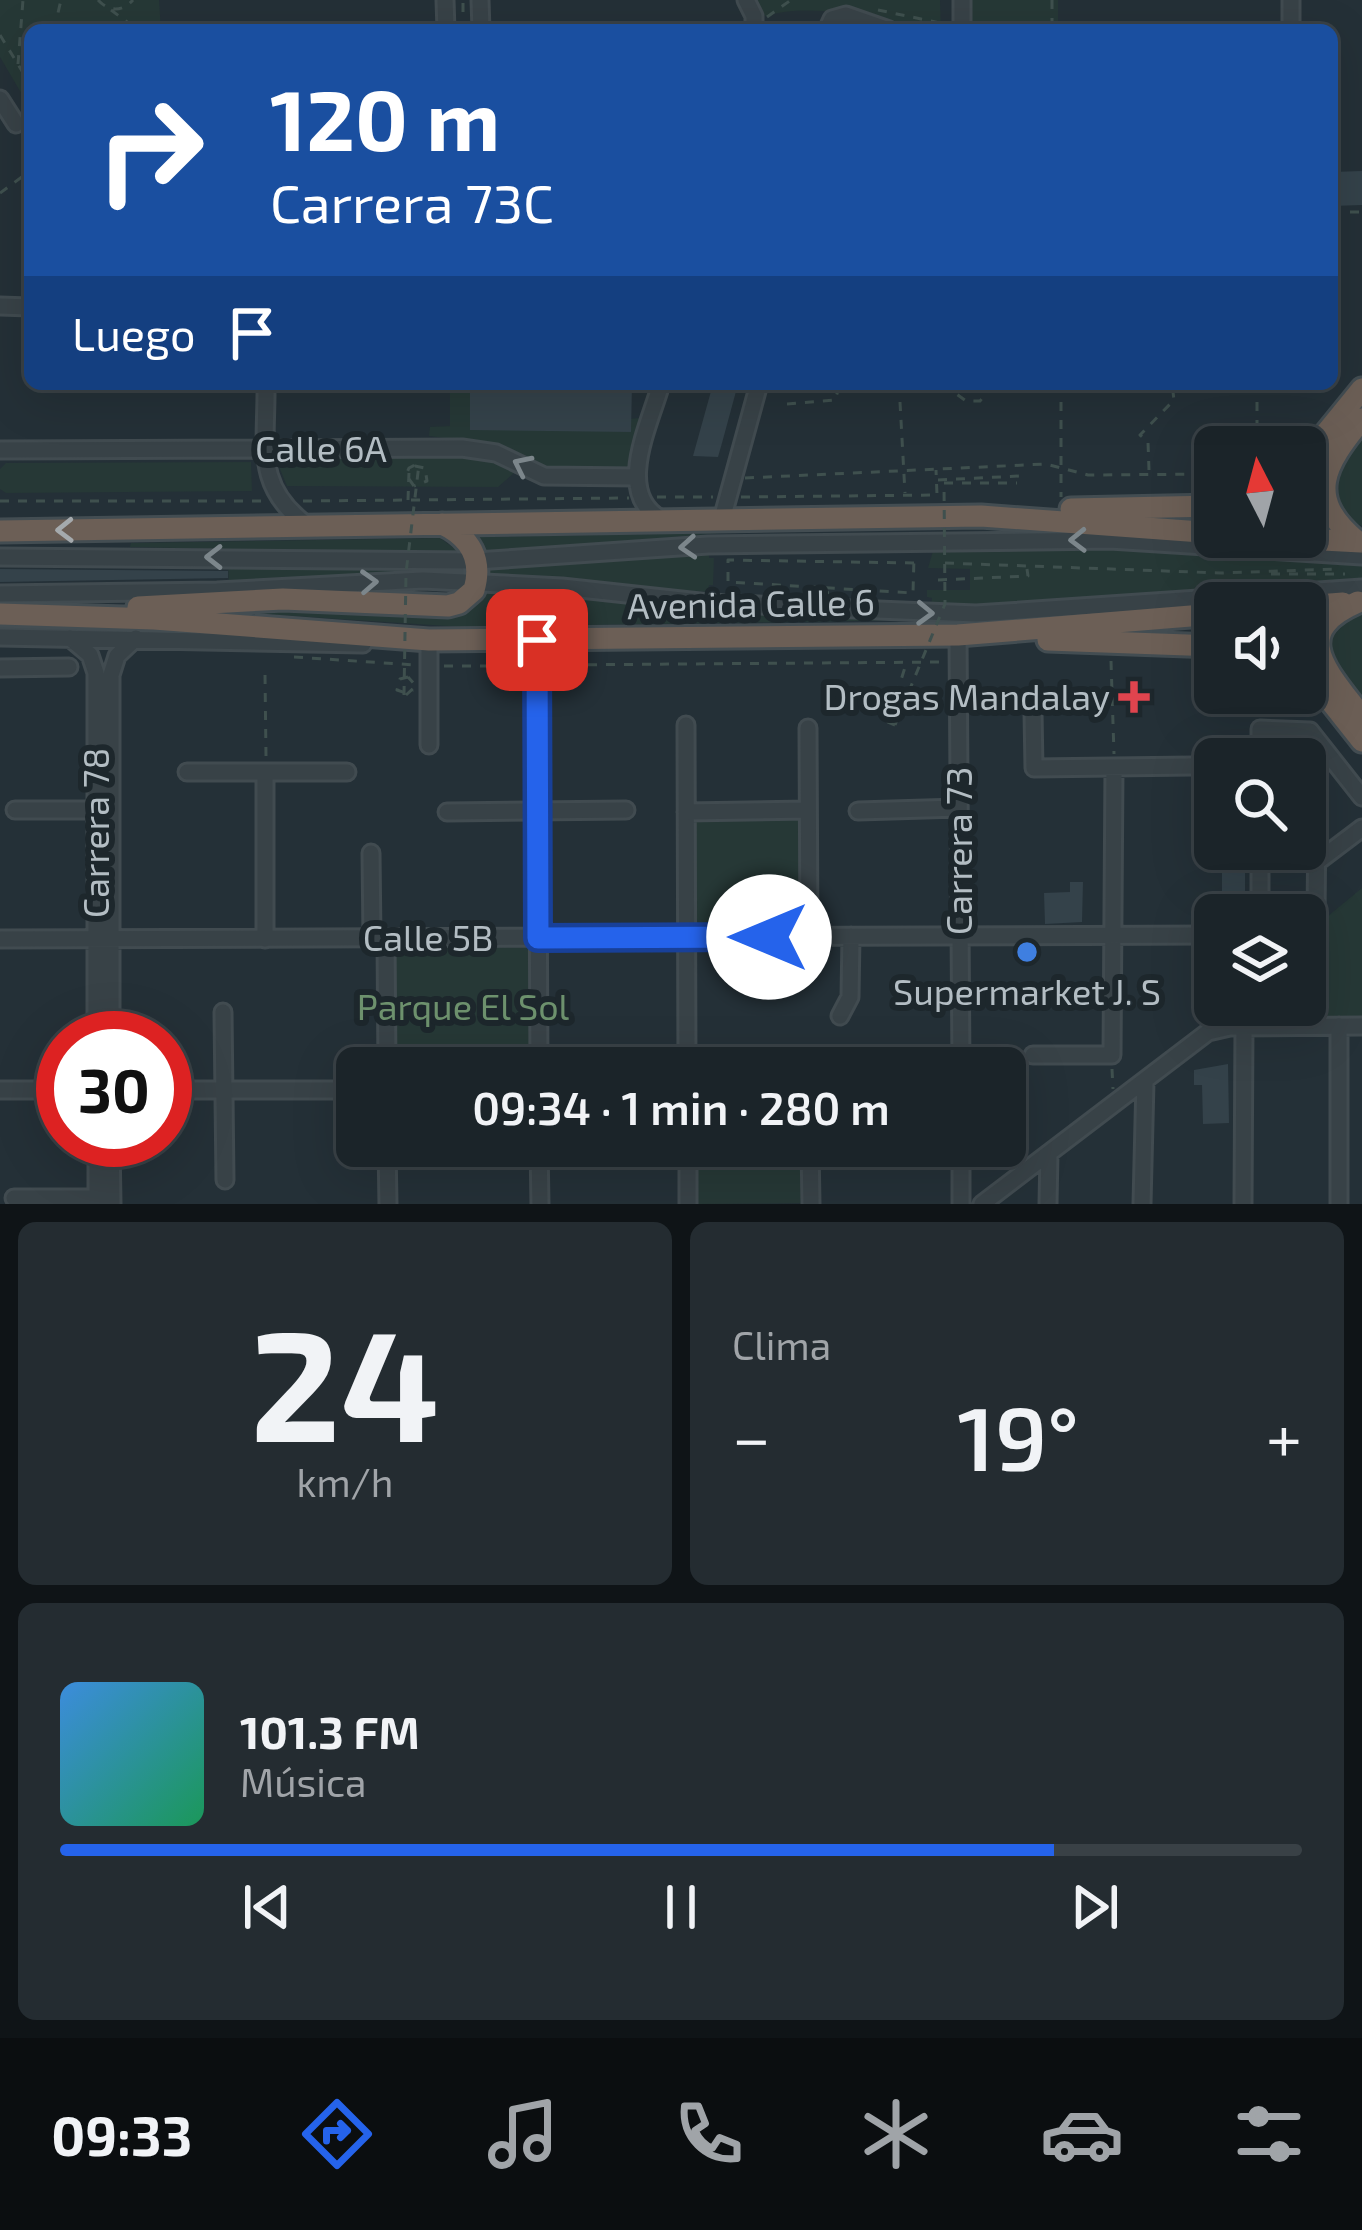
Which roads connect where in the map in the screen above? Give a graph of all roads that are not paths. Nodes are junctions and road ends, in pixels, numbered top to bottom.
1 (830, 24) edge
2 (872, 24) edge
3 (0, 99) edge
4 (16, 124) dead end
5 (1362, 389) edge
6 (266, 390) edge
7 (659, 390) edge
8 (757, 390) edge
9 (1362, 419) edge
10 (1326, 433) edge
11 (0, 449) edge
12 (267, 450) junction
13 (636, 477) junction
14 (1194, 506) edge
15 (725, 508) junction
16 (981, 515) junction
17 (664, 520) junction
18 (440, 523) junction
19 (308, 526) junction
20 (1194, 530) edge
21 (0, 531) edge
22 (1326, 543) edge
23 (1361, 547) edge
24 (0, 557) edge
25 (477, 571) junction
26 (0, 594) edge
27 (1361, 597) edge
28 (1326, 603) edge
29 (41, 613) junction
30 (0, 614) edge
31 (1194, 616) edge
32 (958, 634) junction
33 (0, 638) edge
34 (70, 638) junction
35 (136, 638) junction
36 (429, 640) junction
37 (537, 640) junction
38 (1194, 646) edge
39 (0, 668) edge
40 (69, 668) dead end
41 (1326, 696) edge
42 (1033, 712) dead end
43 (1362, 717) edge
44 (686, 724) dead end
45 (808, 728) dead end
46 (1260, 738) edge
47 (1316, 738) edge
48 (1362, 741) edge
49 (429, 746) dead end
50 (1326, 751) edge
51 (1192, 766) dead end
52 (1114, 768) junction
53 (188, 772) dead end
54 (265, 772) junction
55 (347, 772) dead end
56 (1362, 797) edge
57 (959, 808) junction
58 (15, 810) dead end
59 (104, 810) junction
60 (626, 810) dead end
61 (808, 810) junction
62 (538, 811) junction
63 (858, 811) dead end
64 (447, 812) dead end
65 (686, 812) junction
66 (1362, 828) edge
67 (370, 853) dead end
68 (1326, 855) edge
69 (1113, 935) junction
70 (1194, 935) edge
71 (809, 936) junction
72 (851, 936) junction
73 (960, 936) junction
74 (687, 937) junction
75 (265, 938) junction
76 (379, 938) junction
77 (538, 938) junction
78 (104, 939) junction
79 (0, 940) edge
80 (98, 1011) edge
81 (108, 1011) edge
82 (223, 1012) dead end
83 (840, 1016) dead end
84 (1339, 1026) junction
85 (1362, 1026) edge
86 (1244, 1027) junction
87 (386, 1047) edge
88 (539, 1047) edge
89 (687, 1047) edge
90 (961, 1047) edge
91 (1033, 1055) dead end
92 (1145, 1081) junction
93 (0, 1090) edge
94 (36, 1090) edge
95 (192, 1090) edge
96 (224, 1090) junction
97 (336, 1090) edge
98 (1048, 1153) junction
99 (101, 1167) edge
100 (108, 1167) edge
101 (387, 1167) edge
102 (539, 1167) edge
103 (688, 1167) edge
104 (810, 1167) edge
105 (961, 1167) edge
106 (225, 1180) dead end
107 (14, 1198) dead end
108 (105, 1201) edge
109 (388, 1204) edge
110 (539, 1204) edge
111 (688, 1204) edge
112 (811, 1204) edge
113 (962, 1204) edge
114 (982, 1204) edge
115 (1048, 1204) edge
116 (1142, 1204) edge
117 (1243, 1204) edge
118 (1339, 1204) edge

1 - 2 street
3 - 4 street
5 - 10 highway
6 - 12 street
7 - 13 street
8 - 15 street
9 - 23 highway
11 - 12 street, Calle 6A
13 -> 12 street, Calle 6A
12 - 19 street
13 - 17 street
14 - 16 highway
15 - 16 highway
15 - 17 highway
16 - 20 highway
17 - 18 highway
18 - 19 highway
18 - 25 highway
19 -> 21 highway
22 - 23 highway
23 -> 25 street
25 -> 24 street
26 -> 25 street
25 -> 27 street
25 - 29 highway
27 - 28 highway
27 - 43 highway
29 - 30 highway, Avenida Calle 6
29 - 36 highway, Avenida Calle 6
31 - 32 highway, Avenida Calle 6
32 - 37 highway, Avenida Calle 6
32 - 38 highway
32 - 57 street, Carrera 73
33 - 34 street
34 - 35 street
34 - 59 street, Carrera 78
35 - 36 street
35 - 59 street, Carrera 78
36 - 37 highway, Avenida Calle 6
36 - 49 street
37 - 62 street
39 - 40 street
41 - 48 highway
42 - 52 street
44 - 65 street
45 - 61 street
46 - 47 street
50 - 56 street
51 - 52 street
52 - 69 street
53 - 54 street
54 - 55 street
54 - 75 street
57 - 63 street
57 - 73 street, Carrera 73
58 - 59 street
59 - 78 street, Carrera 78
60 - 62 street
61 - 65 street
61 - 71 street
62 - 64 street
62 - 77 street
65 - 74 street
66 - 68 street
67 - 76 street
69 - 70 street, Calle 5B
69 - 73 street, Calle 5B
69 - 91 street
71 - 72 street, Calle 5B
71 - 74 street, Calle 5B
72 - 73 street, Calle 5B
72 - 83 street
73 - 90 street, Carrera 73
74 - 77 street, Calle 5B
74 - 89 street
75 - 76 street, Calle 5B
75 - 78 street, Calle 5B
76 - 77 street, Calle 5B
76 - 87 street
77 - 88 street
78 - 79 street, Calle 5B
78 - 80 street, Carrera 78
78 - 81 street, Carrera 78
82 - 96 street
84 - 85 street
84 - 86 street
84 - 118 street
86 - 92 street
86 - 117 street
92 - 98 street
92 - 116 street
93 - 94 street
95 - 96 street
96 - 97 street
96 - 106 street
98 - 114 street
98 - 115 street
99 - 108 street
100 - 108 street
101 - 109 street
102 - 110 street
103 - 111 street
104 - 112 street
105 - 113 street
107 - 108 street

